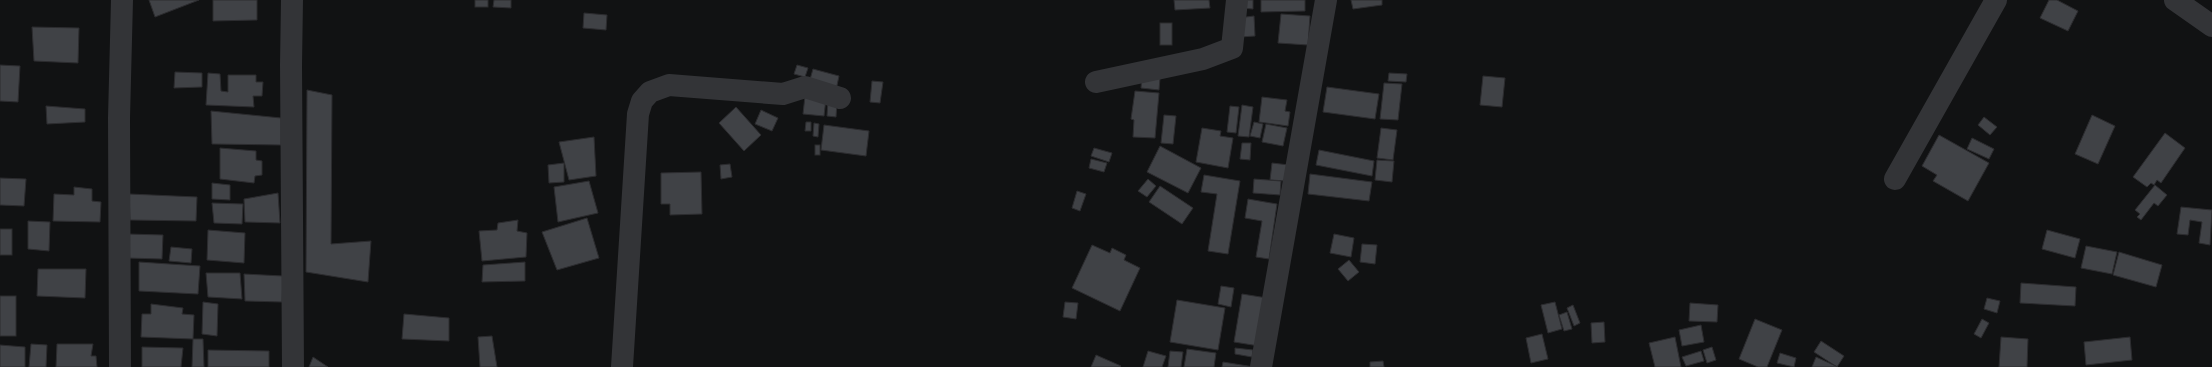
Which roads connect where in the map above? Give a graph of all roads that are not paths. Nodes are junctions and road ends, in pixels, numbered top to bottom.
1 (122, 0) edge
2 (292, 0) edge
3 (1237, 0) edge
4 (1326, 0) edge
5 (1996, 0) edge
6 (2175, 0) edge
7 (2212, 26) edge
8 (1096, 82) dead end
9 (840, 98) dead end
10 (1895, 179) dead end
11 (120, 367) edge
12 (293, 367) edge
13 (622, 367) edge
14 (1261, 367) edge

1 - 11 street
2 - 12 street
3 - 8 street
4 - 14 street
5 - 10 street
6 - 7 street
9 - 13 street

